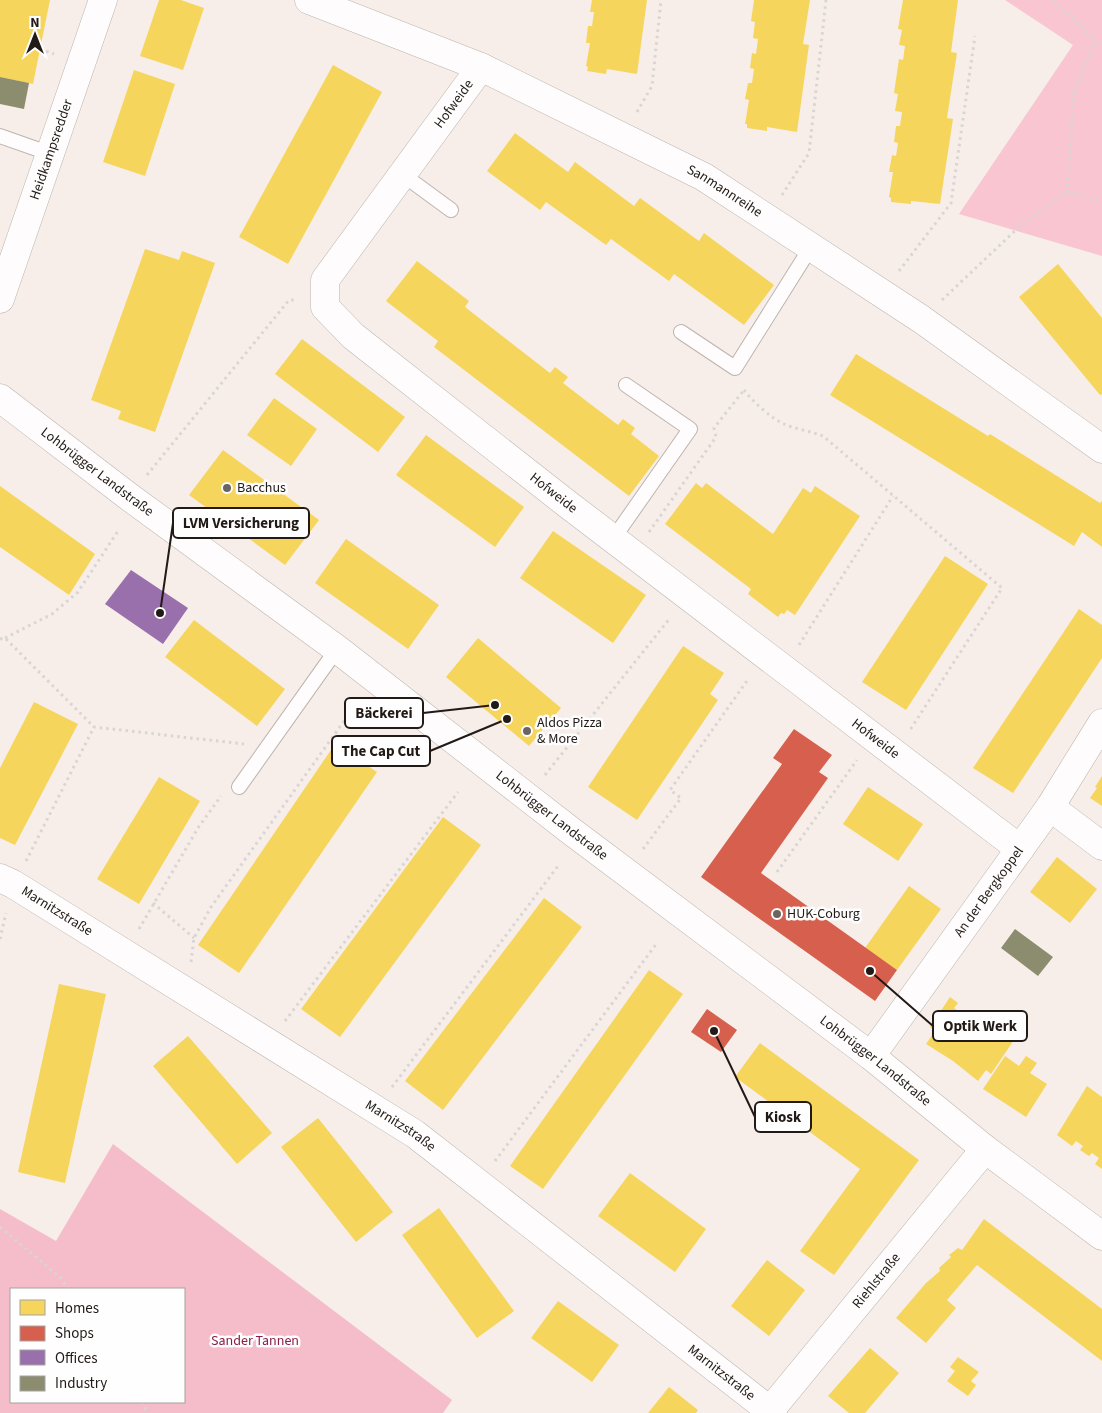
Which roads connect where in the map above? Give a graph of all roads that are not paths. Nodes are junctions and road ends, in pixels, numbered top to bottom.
1 (103, 0) edge
2 (309, 0) edge
3 (481, 67) junction
4 (0, 136) edge
5 (51, 154) junction
6 (402, 174) junction
7 (451, 210) dead end
8 (811, 247) junction
9 (0, 300) edge
10 (681, 332) dead end
11 (626, 385) dead end
12 (0, 398) edge
13 (1102, 449) edge
14 (623, 546) junction
15 (337, 649) junction
16 (1102, 723) edge
17 (239, 787) road end
18 (1050, 807) junction
19 (1102, 846) edge
20 (1020, 849) junction
21 (7, 881) edge
22 (871, 1056) junction
23 (985, 1149) junction
24 (1102, 1236) edge
25 (771, 1412) edge

1 - 5 street, Heidkampsredder
2 - 3 street, Sanmannreihe
3 - 6 street, Hofweide
3 - 8 street, Sanmannreihe
4 - 5 lane
5 - 9 street, Heidkampsredder
6 - 7 lane
6 - 14 street, Hofweide
8 - 10 lane
8 - 13 street, Sanmannreihe
11 - 14 lane
12 - 15 street, Lohbrügger Landstraße
14 - 20 street, Hofweide
15 - 17 lane
15 - 22 street, Lohbrügger Landstraße
16 - 18 street, An der Bergkoppel
18 - 19 street
18 - 20 street, An der Bergkoppel
20 - 22 street, An der Bergkoppel
21 - 25 street, Marnitzstraße
22 - 23 street, Lohbrügger Landstraße
23 - 24 street, Lohbrügger Landstraße
23 - 25 street, Riehlstraße

